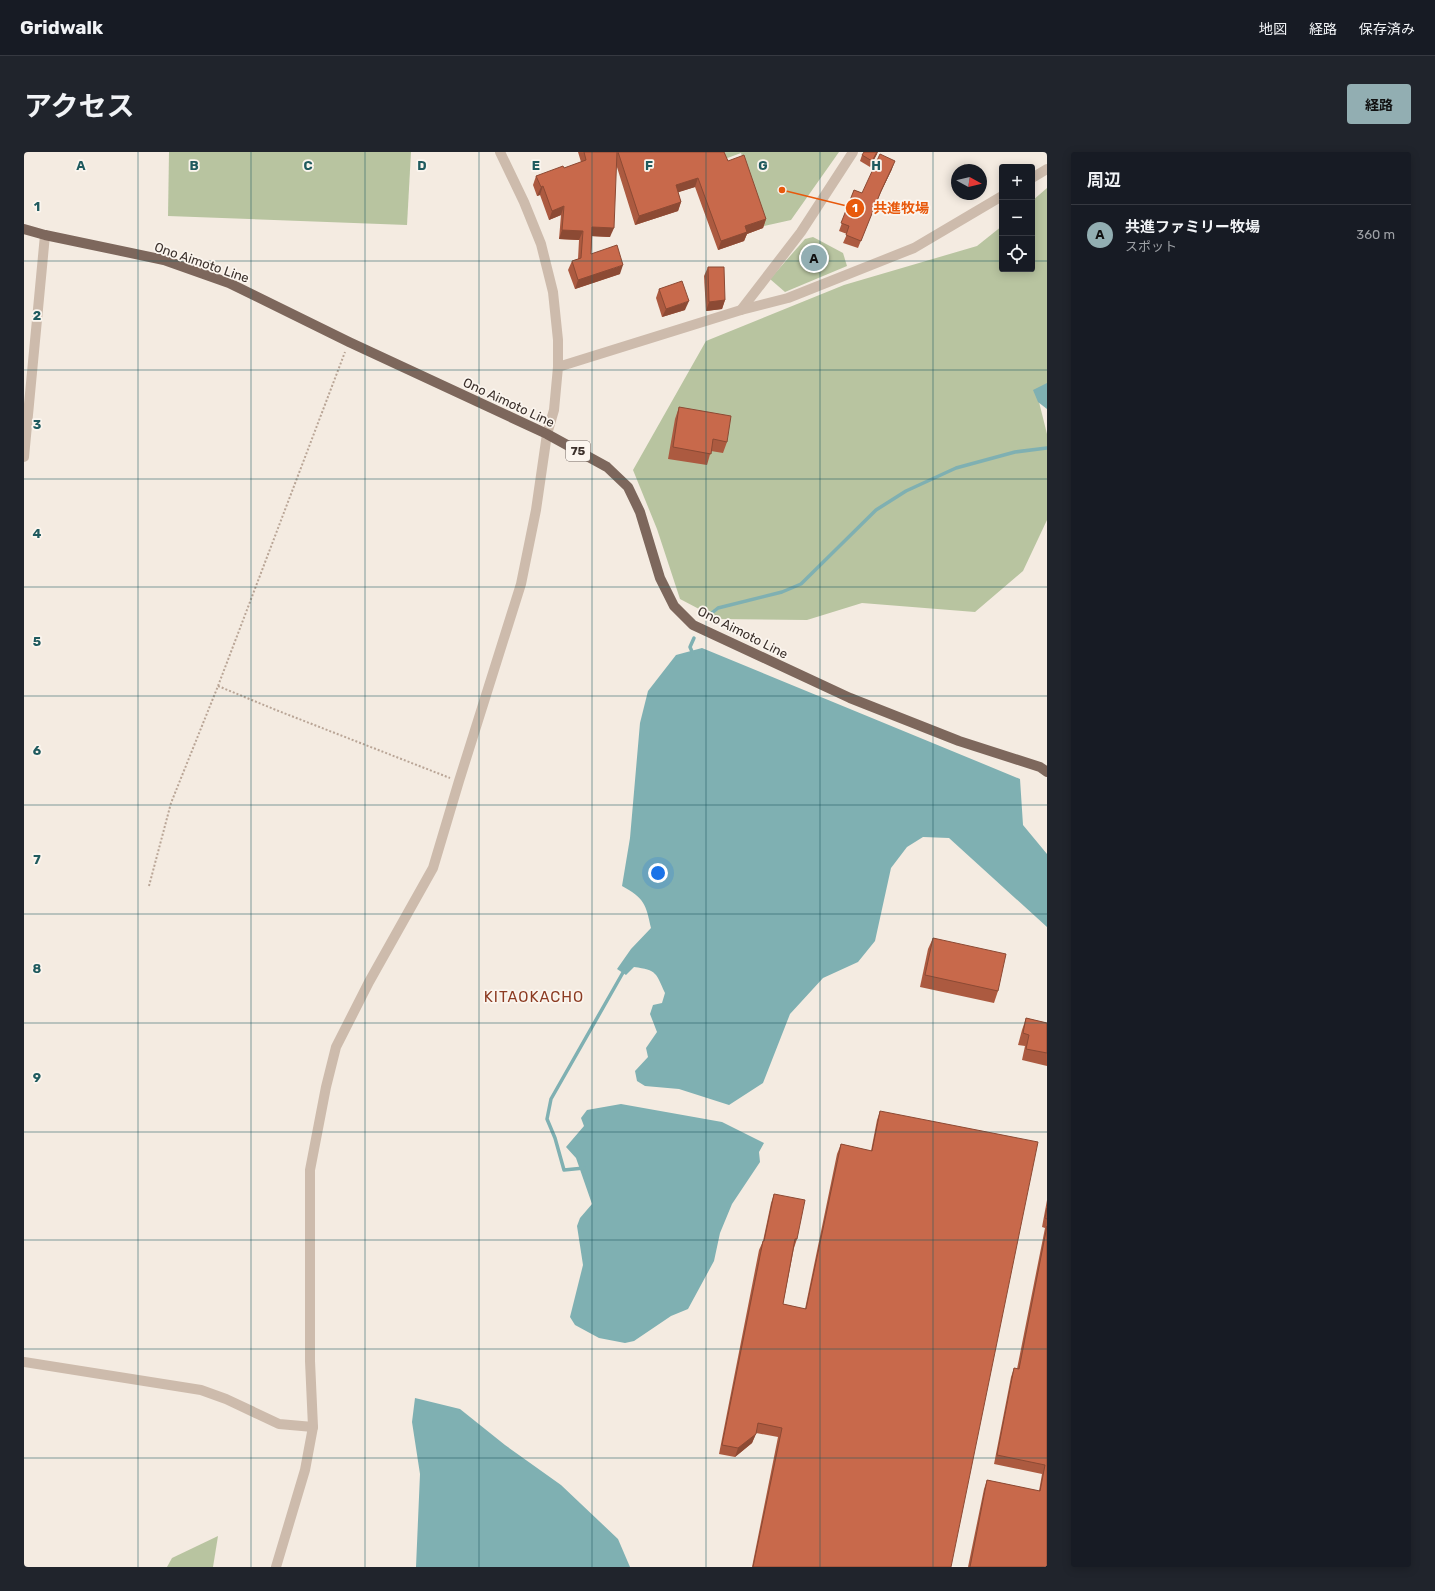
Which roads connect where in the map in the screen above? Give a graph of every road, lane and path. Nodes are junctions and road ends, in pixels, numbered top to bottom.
1 (500, 152) edge
2 (853, 152) edge
3 (1047, 169) edge
4 (1035, 176) edge
5 (999, 198) edge
6 (24, 229) edge
7 (45, 235) junction
8 (741, 310) junction
9 (349, 342) junction
10 (558, 367) junction
11 (26, 424) edge
12 (547, 434) junction
13 (24, 457) edge
14 (218, 686) junction
15 (1045, 767) edge
16 (459, 781) junction
17 (148, 886) dead end
18 (24, 1362) edge
19 (313, 1427) junction
20 (276, 1567) edge

1 - 10 street
2 - 8 street
3 - 4 street
5 - 8 street
6 - 7 main road, Ono Aimoto Line / 75
7 - 9 main road, Ono Aimoto Line / 75
7 - 11 street
8 - 10 street
9 - 12 main road, Ono Aimoto Line / 75
9 - 14 path
10 - 12 street
11 - 13 street
12 - 15 main road, Ono Aimoto Line / 75
12 - 16 street
14 - 16 path
14 - 17 path
16 - 19 street
18 - 19 street
19 - 20 street

